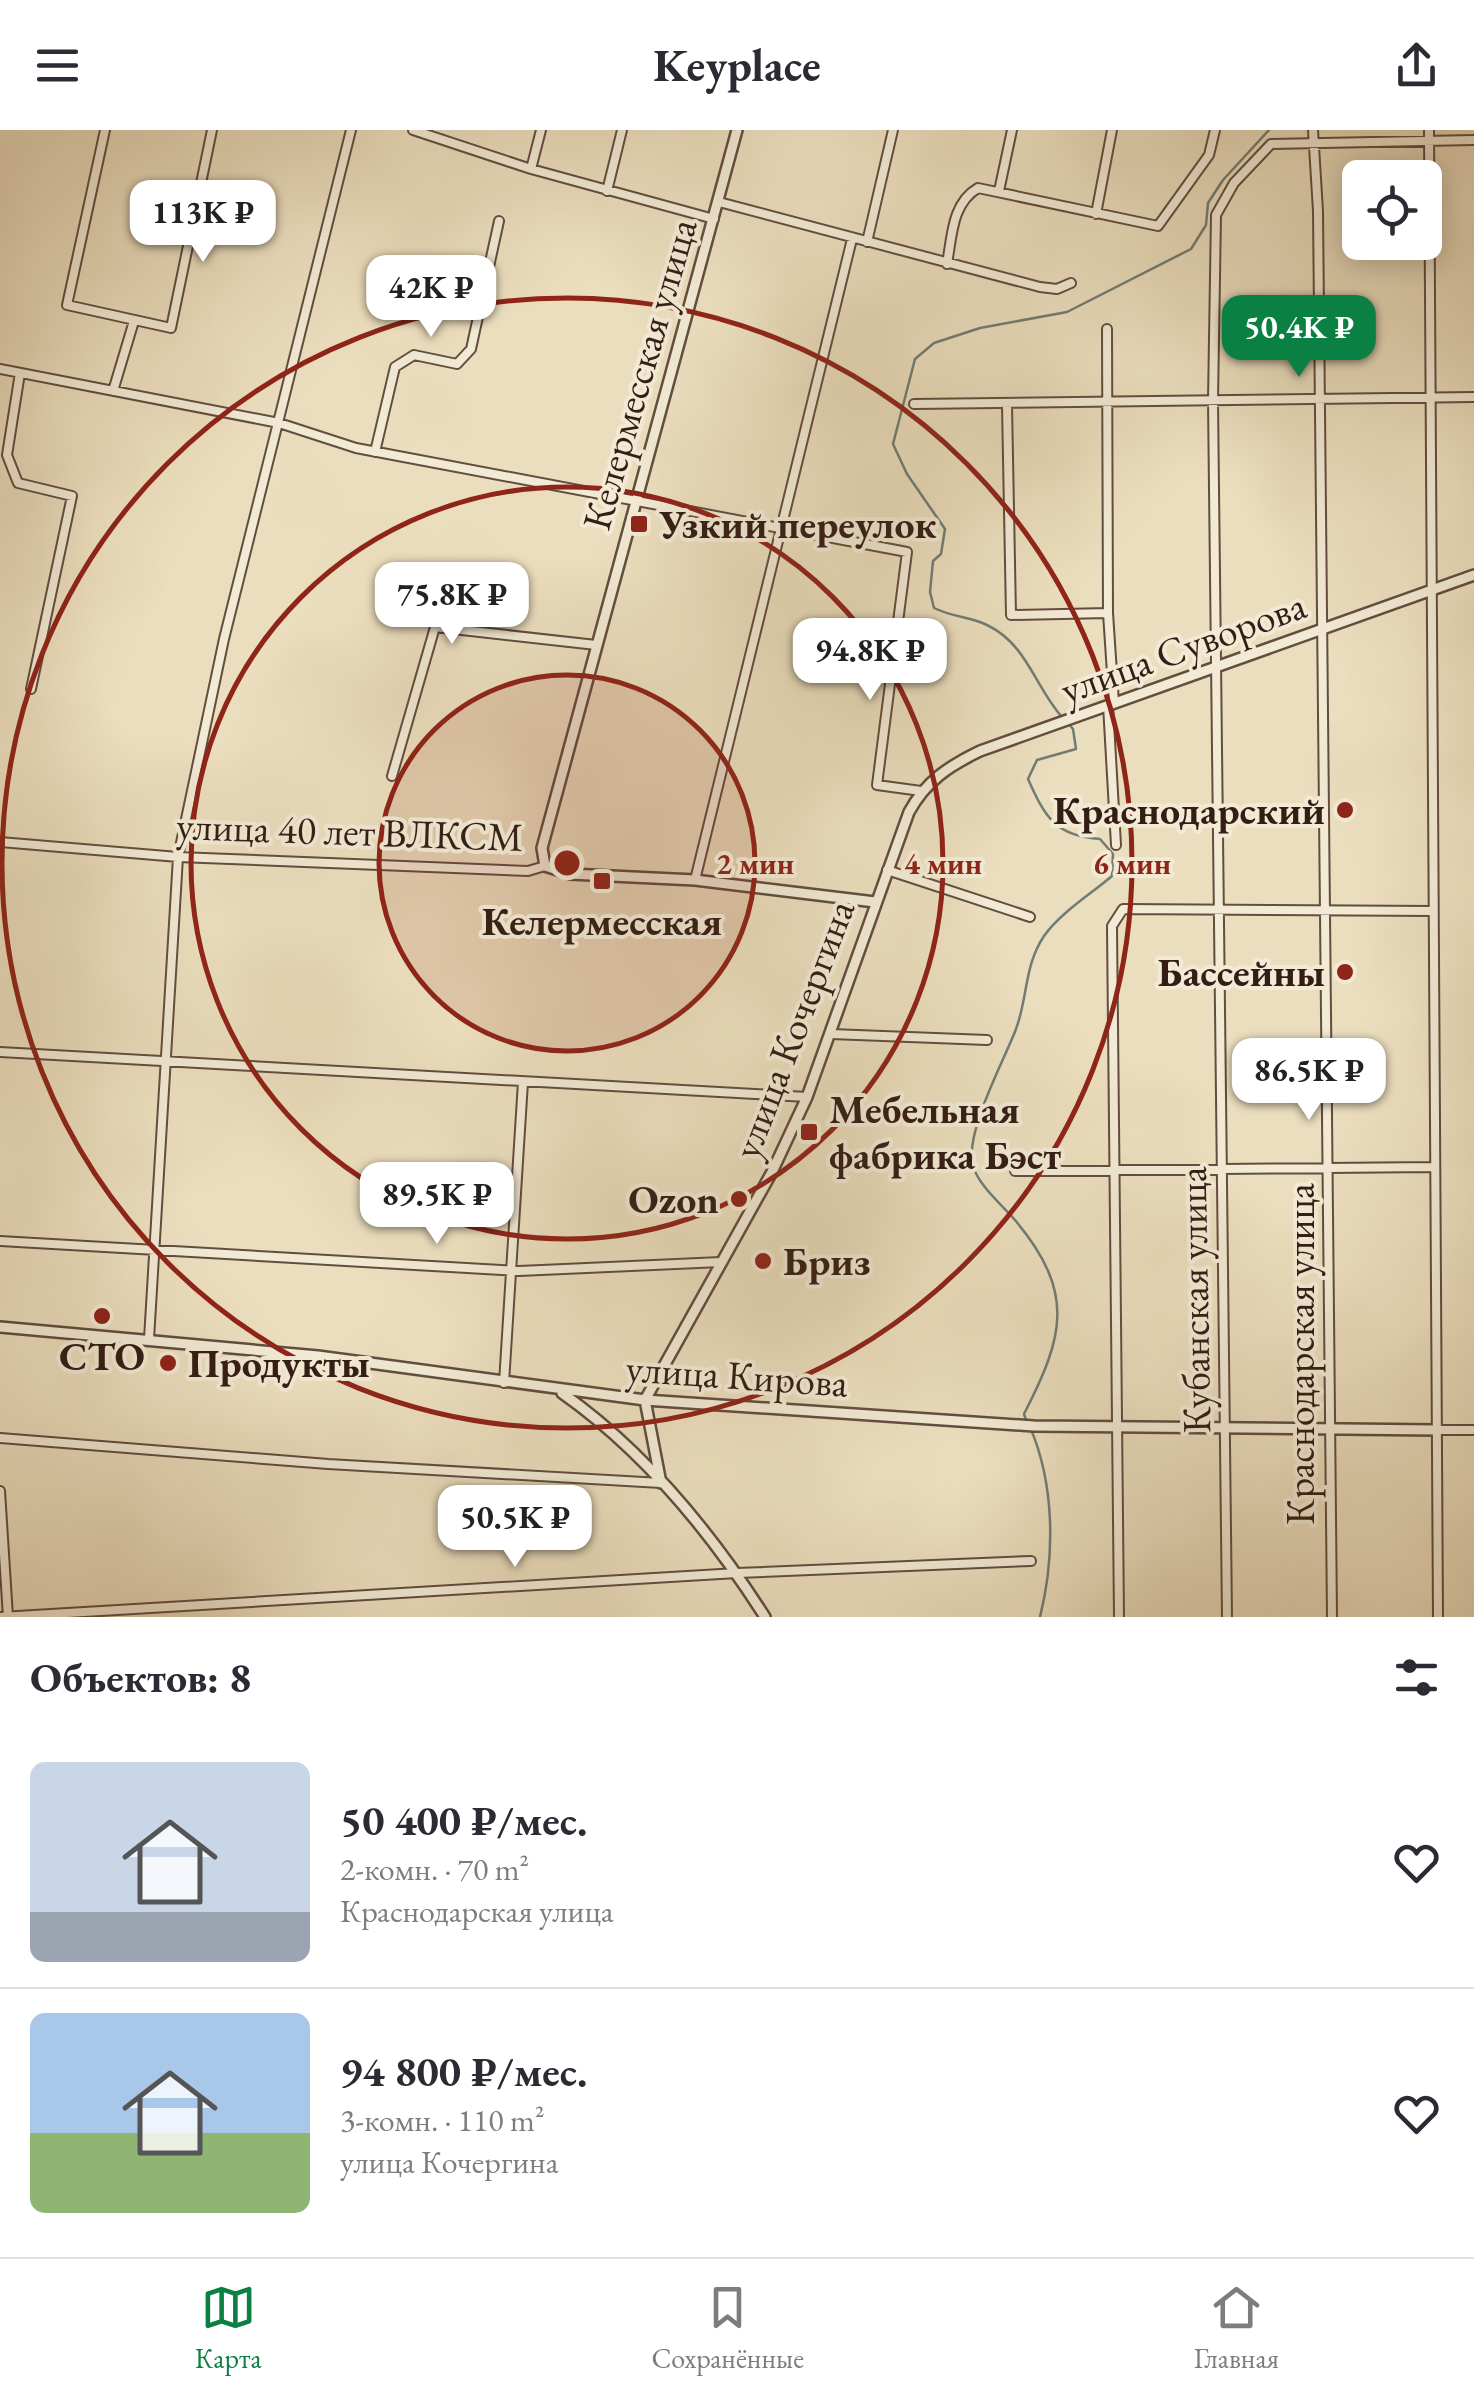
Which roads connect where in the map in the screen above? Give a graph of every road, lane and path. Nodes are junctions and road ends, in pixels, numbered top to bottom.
1 (104, 130) edge
2 (212, 130) edge
3 (352, 130) edge
4 (413, 130) edge
5 (464, 130) edge
6 (541, 130) edge
7 (622, 130) edge
8 (737, 130) edge
9 (894, 130) edge
10 (1012, 130) edge
11 (1112, 130) edge
12 (1215, 130) edge
13 (1429, 130) edge
14 (1313, 135) edge
15 (1474, 140) edge
16 (1429, 142) junction
17 (460, 143) junction
18 (532, 169) junction
19 (607, 190) junction
20 (999, 191) junction
21 (719, 202) junction
22 (1096, 214) junction
23 (714, 219) junction
24 (499, 221) dead end
25 (852, 239) junction
26 (866, 242) junction
27 (947, 264) junction
28 (1071, 283) dead end
29 (134, 321) junction
30 (1107, 329) dead end
31 (0, 369) edge
32 (20, 373) junction
33 (113, 391) junction
34 (1474, 397) edge
35 (1427, 399) junction
36 (1107, 402) junction
37 (1213, 402) junction
38 (1318, 402) junction
39 (914, 404) dead end
40 (1007, 406) junction
41 (279, 424) junction
42 (375, 452) junction
43 (633, 503) junction
44 (779, 528) junction
45 (1474, 575) edge
46 (1430, 590) junction
47 (1108, 613) junction
48 (1322, 629) junction
49 (596, 645) junction
50 (1216, 666) junction
51 (31, 689) dead end
52 (1111, 704) junction
53 (392, 776) dead end
54 (921, 792) junction
55 (0, 842) edge
56 (1116, 845) dead end
57 (178, 856) junction
58 (545, 866) junction
59 (887, 870) junction
60 (695, 880) junction
61 (876, 902) junction
62 (1434, 910) junction
63 (1322, 911) junction
64 (1219, 912) junction
65 (1030, 918) dead end
66 (831, 1034) junction
67 (987, 1040) dead end
68 (0, 1052) edge
69 (164, 1062) junction
70 (523, 1082) junction
71 (808, 1097) junction
72 (1114, 1166) junction
73 (1435, 1167) junction
74 (1329, 1168) junction
75 (1221, 1170) junction
76 (1015, 1171) dead end
77 (0, 1241) edge
78 (154, 1248) junction
79 (720, 1262) junction
80 (512, 1270) junction
81 (0, 1327) edge
82 (148, 1339) junction
83 (504, 1383) junction
84 (560, 1391) junction
85 (646, 1400) junction
86 (1117, 1426) junction
87 (1226, 1426) junction
88 (1331, 1428) junction
89 (1437, 1430) junction
90 (1474, 1430) edge
91 (0, 1438) edge
92 (661, 1483) junction
93 (0, 1490) edge
94 (1031, 1561) dead end
95 (737, 1573) junction
96 (0, 1616) edge
97 (8, 1616) edge
98 (766, 1617) edge
99 (1119, 1617) edge
100 (1228, 1617) edge
101 (1332, 1617) edge
102 (1438, 1617) edge

1 - 29 street
2 - 29 street
3 - 41 street
4 - 17 street
5 - 17 street
6 - 18 street
7 - 19 street
8 - 21 street, Келермесская улица
9 - 26 street
10 - 20 street
11 - 22 street
12 - 22 street
13 - 16 street
14 - 16 street, Кубанская улица
14 - 37 street, Кубанская улица
14 - 38 street, Краснодарская улица
15 - 16 street, Кубанская улица
16 - 35 street
17 - 18 street
18 - 19 street
19 - 23 street
20 - 22 street
20 - 27 street
21 - 23 street, Келермесская улица
21 - 25 street
23 - 43 street, Келермесская улица
24 - 42 street
25 - 26 street
25 - 44 street
26 - 27 street
27 - 28 street
29 - 33 street
30 - 36 street
31 - 32 street
32 - 33 street
32 - 51 street
33 - 41 street
34 - 35 street
35 - 38 street
35 - 46 street
36 - 37 street
36 - 40 street
36 - 47 street
37 - 38 street
37 - 50 street, Кубанская улица
38 - 48 street, Краснодарская улица
39 - 40 street
40 - 47 street
41 - 42 street
41 - 57 street
42 - 43 street
43 - 44 street
43 - 49 street, Келермесская улица
44 - 54 street
44 - 60 street
45 - 46 street, улица Суворова
46 - 48 street, улица Суворова
46 - 62 street
47 - 52 street
48 - 50 street, улица Суворова
48 - 63 street, Краснодарская улица
49 - 53 street
49 - 58 street, Келермесская улица
50 - 52 street, улица Суворова
50 - 64 street, Кубанская улица
52 - 54 street, улица Суворова
52 - 56 street
54 - 59 street, улица Кочергина
55 - 57 street, улица 40 лет ВЛКСМ
57 - 58 street, улица 40 лет ВЛКСМ
57 - 69 street
58 - 60 street, улица 40 лет ВЛКСМ
59 - 61 street, улица Кочергина
59 - 65 street
60 - 61 street, улица 40 лет ВЛКСМ
61 - 66 street, улица Кочергина
62 - 63 street
62 - 73 street
63 - 64 street
63 - 74 street, Краснодарская улица
64 - 72 street
64 - 75 street, Кубанская улица
66 - 67 street
66 - 71 street, улица Кочергина
68 - 69 street
69 - 70 street
69 - 78 street
70 - 71 street
70 - 80 street
71 - 79 street, улица Кочергина
72 - 75 street
72 - 76 street
72 - 86 street
73 - 74 street
73 - 89 street
74 - 75 street
74 - 88 street, Краснодарская улица
75 - 87 street, Кубанская улица
77 - 78 street
78 - 80 street
78 - 82 street
79 - 80 street
79 - 85 street, улица Кочергина
80 - 83 street
81 - 82 street, улица Кирова
82 - 83 street, улица Кирова
83 - 84 street, улица Кирова
84 - 85 street, улица Кирова
84 - 92 street
85 - 86 street, улица Кирова
85 - 92 street
86 - 87 street, улица Кирова
86 - 99 street
87 - 88 street, улица Кирова
87 - 100 street, Кубанская улица
88 - 89 street, улица Кирова
88 - 101 street, Краснодарская улица
89 - 90 street, улица Кирова
89 - 102 street
91 - 92 street
92 - 95 street
93 - 97 street
94 - 95 street
95 - 97 street
95 - 98 street
96 - 97 street

